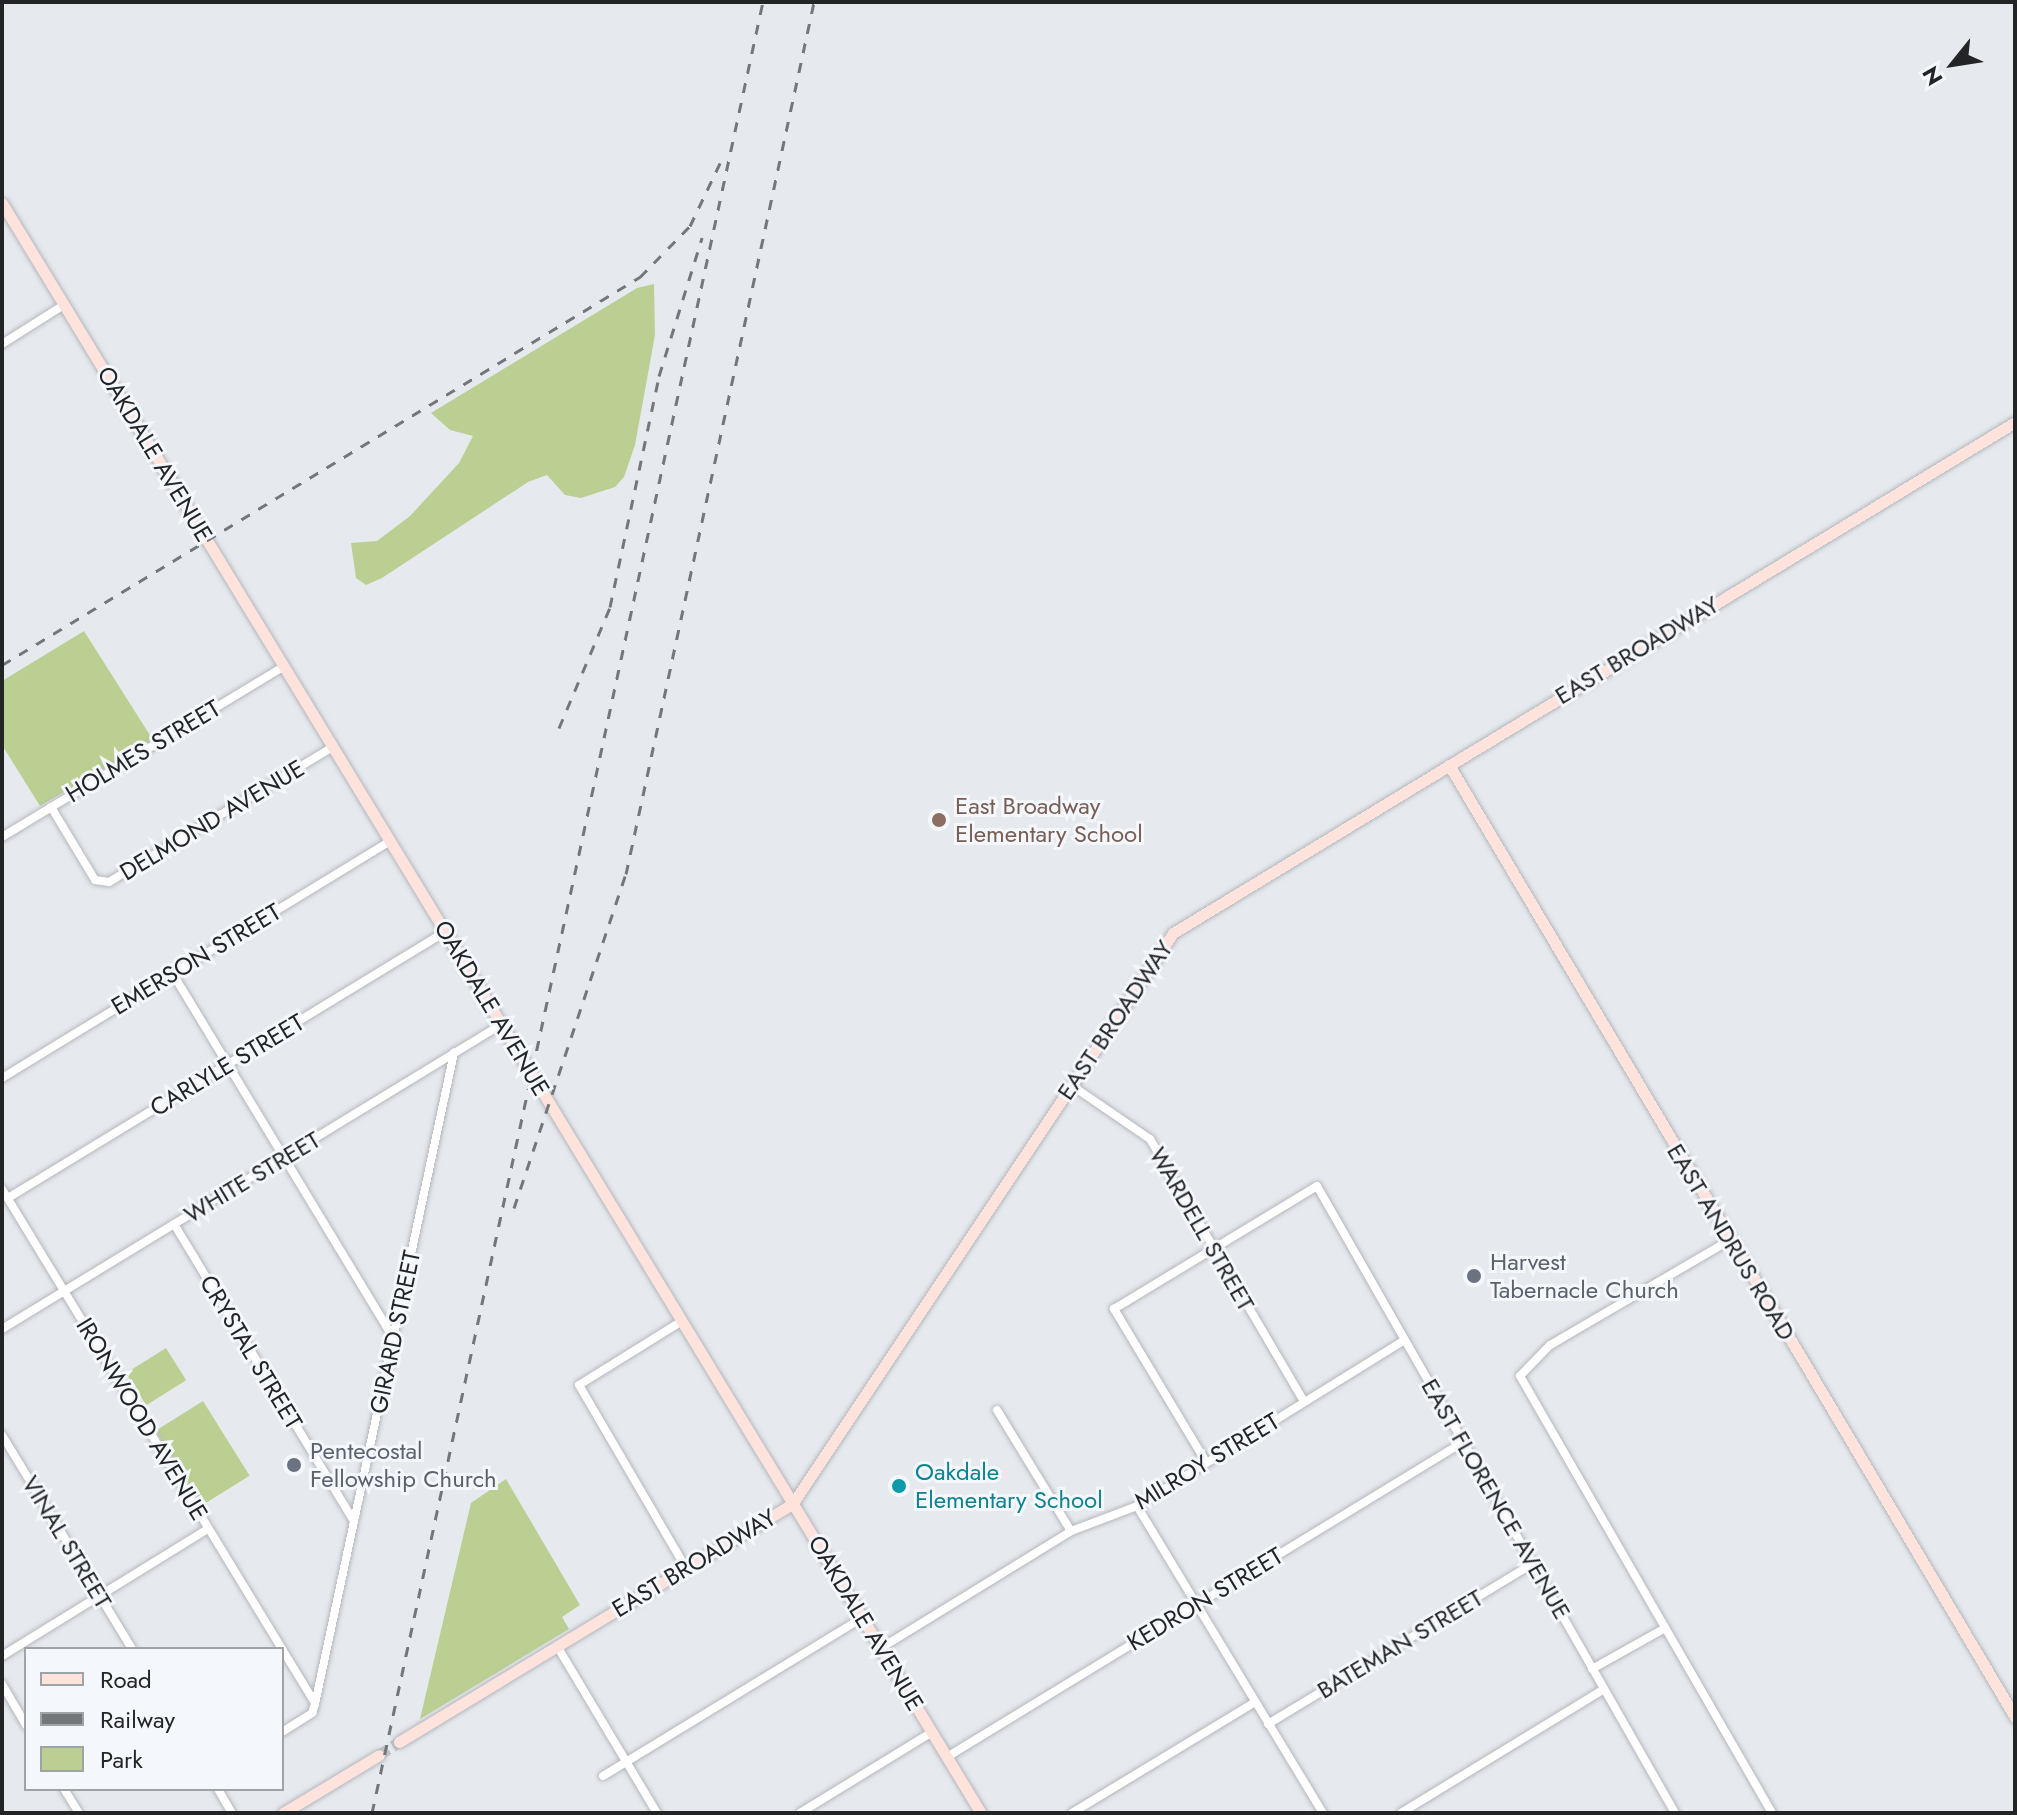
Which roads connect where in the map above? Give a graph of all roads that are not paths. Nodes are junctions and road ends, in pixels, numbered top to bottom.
1 (2, 203) edge
2 (64, 305) junction
3 (2, 344) edge
4 (2015, 422) edge
5 (284, 666) junction
6 (333, 747) junction
7 (1449, 765) junction
8 (51, 807) junction
9 (2, 837) edge
10 (390, 841) junction
11 (445, 932) junction
12 (173, 974) junction
13 (502, 1024) junction
14 (454, 1053) junction
15 (228, 1065) junction
16 (2, 1078) edge
17 (1071, 1085) junction
18 (284, 1157) junction
19 (2, 1189) edge
20 (8, 1198) junction
21 (174, 1224) junction
22 (1730, 1240) junction
23 (1213, 1249) junction
24 (64, 1291) junction
25 (682, 1321) junction
26 (2, 1329) edge
27 (393, 1337) junction
28 (1405, 1340) junction
29 (1304, 1401) junction
30 (997, 1410) dead end
31 (2, 1435) edge
32 (1463, 1442) junction
33 (1206, 1462) junction
34 (793, 1503) junction
35 (1137, 1506) junction
36 (354, 1521) junction
37 (208, 1529) junction
38 (1071, 1531) junction
39 (1532, 1564) junction
40 (686, 1568) junction
41 (100, 1596) junction
42 (1196, 1605) junction
43 (863, 1617) junction
44 (1665, 1628) junction
45 (557, 1646) junction
46 (131, 1647) edge
47 (281, 1647) edge
48 (881, 1648) junction
49 (284, 1652) edge
50 (2, 1656) edge
51 (1592, 1669) junction
52 (2, 1684) edge
53 (1604, 1689) junction
54 (1255, 1702) junction
55 (315, 1704) junction
56 (2015, 1717) edge
57 (24, 1722) edge
58 (1268, 1724) junction
59 (284, 1731) edge
60 (932, 1732) junction
61 (399, 1742) tunnel mouth
62 (379, 1755) tunnel mouth
63 (947, 1757) junction
64 (626, 1761) junction
65 (603, 1776) dead end
66 (65, 1791) edge
67 (219, 1791) edge
68 (1673, 1810) edge
69 (79, 1813) edge
70 (232, 1813) edge
71 (283, 1813) edge
72 (657, 1813) edge
73 (800, 1813) edge
74 (981, 1813) edge
75 (1072, 1813) edge
76 (1323, 1813) edge
77 (1401, 1813) edge
78 (1660, 1813) edge
79 (1772, 1813) edge

1 - 2 street, OAKDALE AVENUE
2 - 3 street
2 - 5 street, OAKDALE AVENUE
4 - 7 street, EAST BROADWAY
5 - 6 street, OAKDALE AVENUE
5 - 8 street, HOLMES STREET
6 - 8 street, DELMOND AVENUE
6 - 10 street, OAKDALE AVENUE
7 - 17 street, EAST BROADWAY
7 - 22 street, EAST ANDRUS ROAD
8 - 9 street, HOLMES STREET
10 - 11 street, OAKDALE AVENUE
10 - 12 street, EMERSON STREET
11 - 13 street, OAKDALE AVENUE
11 - 15 street, CARLYLE STREET
12 - 15 street
12 - 16 street, EMERSON STREET
13 - 14 street, WHITE STREET
13 - 25 street, OAKDALE AVENUE
14 - 18 street, WHITE STREET
14 - 27 street, GIRARD STREET
15 - 18 street
15 - 20 street, CARLYLE STREET
17 - 23 street, WARDELL STREET
17 - 34 street, EAST BROADWAY
18 - 21 street, WHITE STREET
18 - 27 street
19 - 20 street, IRONWOOD AVENUE
20 - 24 street, IRONWOOD AVENUE
21 - 24 street, WHITE STREET
21 - 36 street, CRYSTAL STREET
22 - 44 street
22 - 56 street, EAST ANDRUS ROAD
23 - 28 street, EAST FLORENCE AVENUE
23 - 29 street, WARDELL STREET
23 - 33 street
24 - 26 street, WHITE STREET
24 - 37 street, IRONWOOD AVENUE
25 - 34 street, OAKDALE AVENUE
25 - 40 street
27 - 36 street, GIRARD STREET
28 - 29 street, MILROY STREET
28 - 32 street, EAST FLORENCE AVENUE
29 - 33 street, MILROY STREET
30 - 38 street
31 - 41 street, VINAL STREET
32 - 39 street, EAST FLORENCE AVENUE
32 - 42 street, KEDRON STREET
33 - 35 street, MILROY STREET
34 - 40 street, EAST BROADWAY
34 - 43 street, OAKDALE AVENUE
35 - 38 street, MILROY STREET
35 - 42 street
36 - 55 street, GIRARD STREET
37 - 41 street
37 - 47 street, IRONWOOD AVENUE
38 - 48 street, MILROY STREET
39 - 51 street, EAST FLORENCE AVENUE
39 - 58 street, BATEMAN STREET
40 - 45 street, EAST BROADWAY
41 - 46 street, VINAL STREET
41 - 50 street
42 - 54 street
42 - 63 street, KEDRON STREET
43 - 48 street, OAKDALE AVENUE
43 - 64 street
44 - 51 street
44 - 79 street
45 - 61 street, EAST BROADWAY
45 - 64 street
48 - 60 street, OAKDALE AVENUE
49 - 55 street, IRONWOOD AVENUE
51 - 53 street, EAST FLORENCE AVENUE
52 - 57 street
53 - 68 street, EAST FLORENCE AVENUE
53 - 77 street
54 - 58 street
54 - 75 street
55 - 59 street
58 - 76 street
60 - 63 street, OAKDALE AVENUE
60 - 73 street
62 - 71 street
63 - 74 street, OAKDALE AVENUE
64 - 65 street
64 - 72 street
66 - 69 street
67 - 70 street
68 - 78 street

